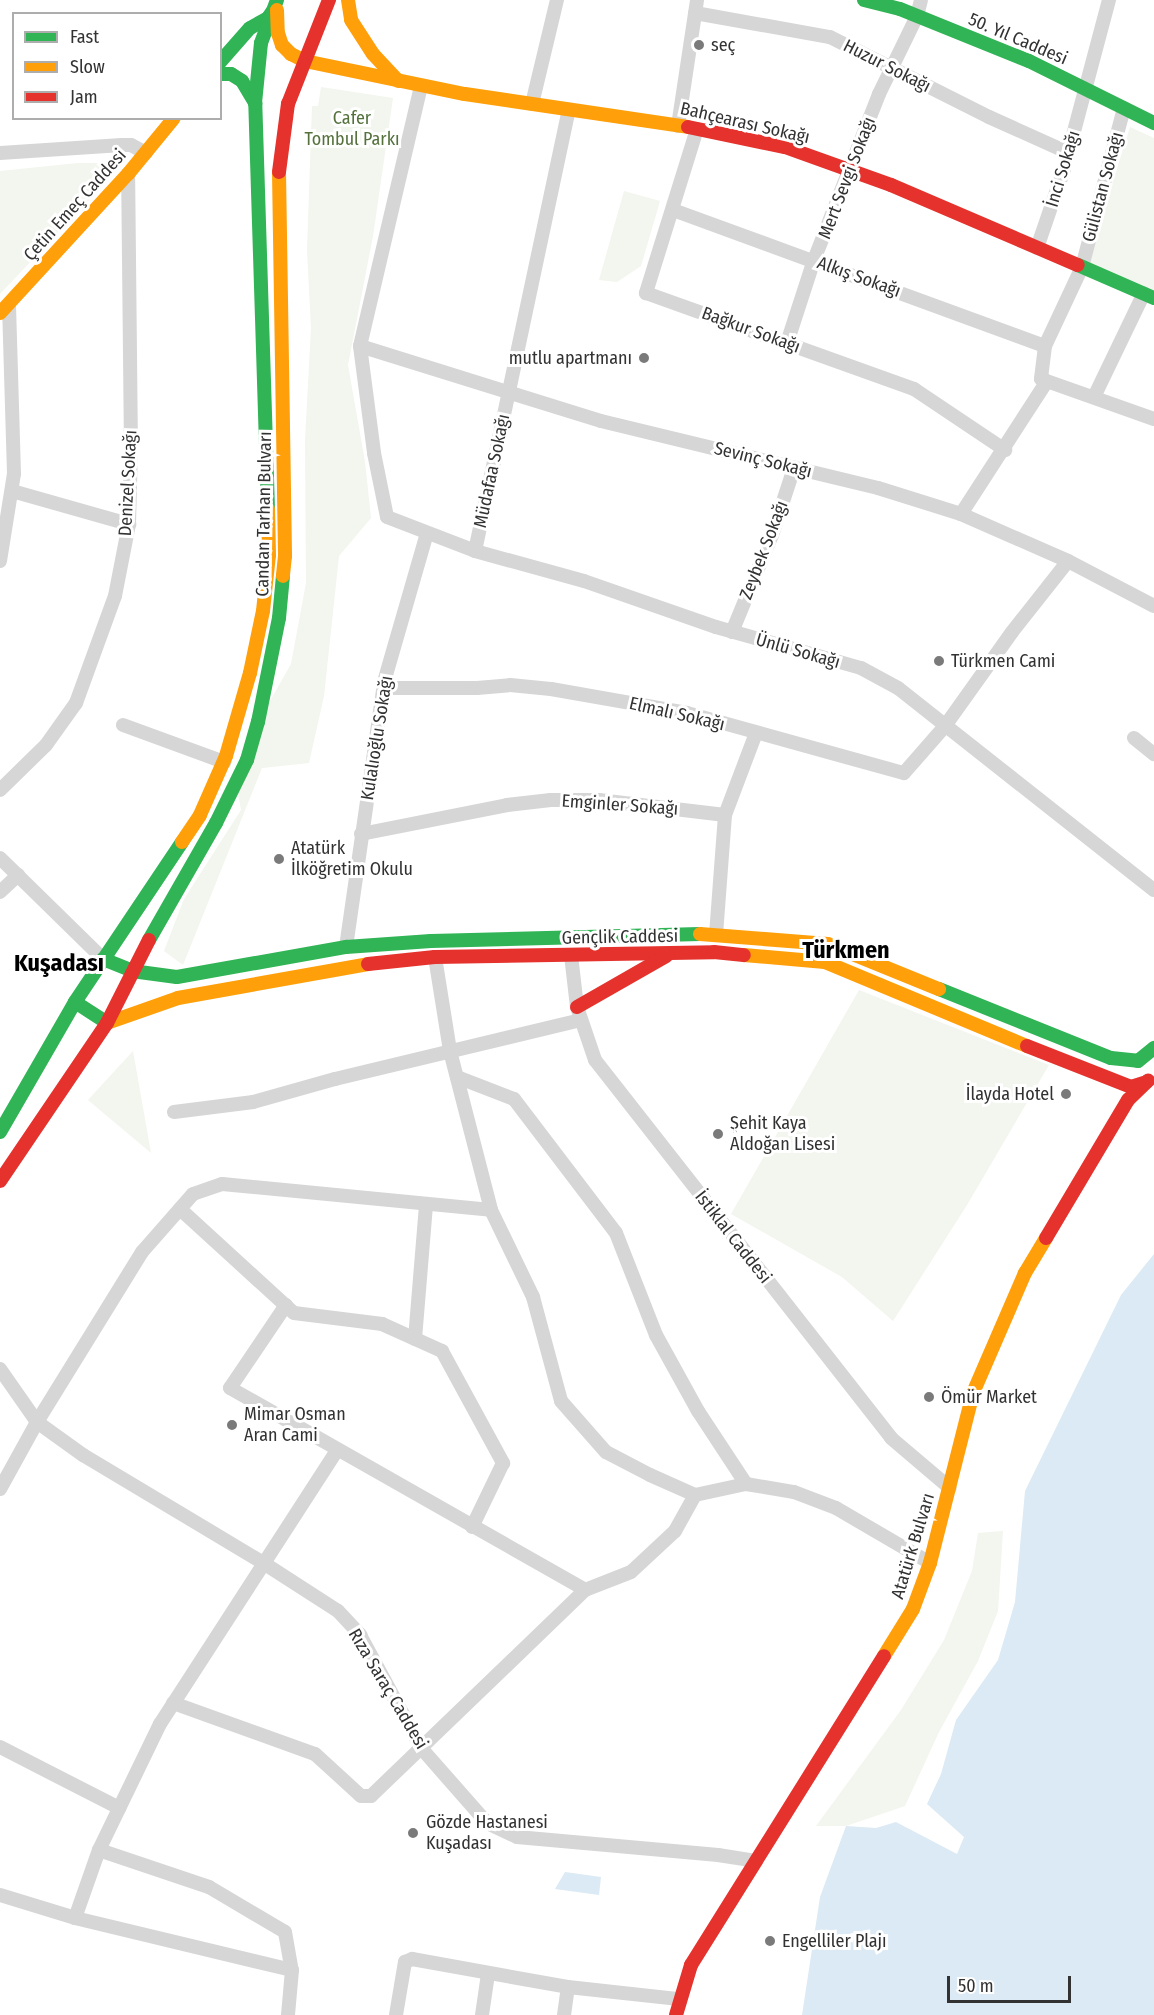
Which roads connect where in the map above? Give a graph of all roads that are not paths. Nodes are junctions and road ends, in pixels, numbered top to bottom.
1 (329, 0) edge
2 (348, 0) edge
3 (557, 0) edge
4 (864, 0) edge
5 (921, 0) edge
6 (1109, 0) edge
7 (275, 4) edge
8 (696, 7) edge
9 (917, 16) junction
10 (222, 60) edge
11 (305, 61) junction
12 (893, 69) junction
13 (340, 70) junction
14 (222, 74) edge
15 (297, 81) junction
16 (398, 81) junction
17 (421, 86) junction
18 (1086, 89) junction
19 (255, 103) junction
20 (532, 105) junction
21 (1125, 108) junction
22 (569, 110) junction
23 (172, 120) edge
24 (1154, 123) edge
25 (678, 126) junction
26 (697, 129) junction
27 (0, 153) edge
28 (146, 153) junction
29 (1069, 153) junction
30 (851, 171) junction
31 (128, 174) junction
32 (673, 210) junction
33 (1037, 248) junction
34 (814, 260) junction
35 (1082, 267) junction
36 (1149, 296) edge
37 (4, 309) edge
38 (787, 344) junction
39 (360, 346) junction
40 (1045, 346) junction
41 (1047, 381) junction
42 (509, 392) junction
43 (1094, 397) junction
44 (1154, 419) edge
45 (1005, 450) junction
46 (794, 468) junction
47 (12, 491) junction
48 (961, 514) junction
49 (129, 524) junction
50 (427, 533) junction
51 (475, 551) junction
52 (0, 561) edge
53 (1068, 561) junction
54 (1154, 606) edge
55 (732, 632) junction
56 (384, 688) junction
57 (123, 725) dead end
58 (945, 726) junction
59 (756, 733) junction
60 (1134, 738) dead end
61 (1154, 754) edge
62 (224, 762) junction
63 (0, 790) edge
64 (725, 815) junction
65 (362, 834) junction
66 (0, 858) edge
67 (18, 875) junction
68 (1154, 890) edge
69 (0, 892) edge
70 (716, 934) junction
71 (570, 937) junction
72 (431, 941) junction
73 (346, 947) junction
74 (668, 955) junction
75 (571, 956) junction
76 (435, 957) junction
77 (103, 958) junction
78 (132, 971) junction
79 (75, 1002) junction
80 (579, 1014) junction
81 (107, 1023) junction
82 (450, 1051) junction
83 (1151, 1051) edge
84 (1117, 1060) junction
85 (457, 1077) junction
86 (1150, 1079) edge
87 (1130, 1093) junction
88 (174, 1112) dead end
89 (0, 1132) edge
90 (0, 1181) edge
91 (426, 1204) junction
92 (180, 1209) junction
93 (491, 1210) junction
94 (286, 1305) junction
95 (416, 1339) junction
96 (0, 1369) edge
97 (36, 1422) junction
98 (337, 1450) junction
99 (1, 1484) edge
100 (746, 1484) junction
101 (950, 1488) junction
102 (695, 1495) junction
103 (472, 1527) junction
104 (930, 1563) junction
105 (265, 1564) junction
106 (585, 1590) junction
107 (173, 1703) junction
108 (0, 1747) edge
109 (422, 1749) junction
110 (119, 1808) junction
111 (99, 1850) junction
112 (756, 1862) junction
113 (0, 1895) edge
114 (75, 1918) junction
115 (292, 1970) junction
116 (488, 1974) junction
117 (568, 1987) junction
118 (679, 1999) junction
119 (288, 2015) edge
120 (396, 2015) edge
121 (482, 2015) edge
122 (564, 2015) edge
123 (676, 2015) edge

1 - 11 main road, Candan Tarhan Bulvarı
2 - 16 main road
3 - 20 street
4 - 9 main road, 50. Yıl Caddesi
5 - 9 street, Mert Sevgi Sokağı
6 - 18 street, İnci Sokağı
7 - 10 main road
7 - 11 main road
7 - 19 main road, Candan Tarhan Bulvarı
8 - 12 street, Huzur Sokağı
8 - 25 street
9 - 12 street, Mert Sevgi Sokağı
9 - 18 main road, 50. Yıl Caddesi
11 - 13 main road, Bahçearası Sokağı
11 - 15 main road, Candan Tarhan Bulvarı
12 - 29 street, Huzur Sokağı
12 - 30 street, Mert Sevgi Sokağı
13 - 15 main road, Bahçearası Sokağı
13 - 16 main road, Bahçearası Sokağı
14 - 19 main road
15 - 78 main road, Candan Tarhan Bulvarı
16 - 17 main road, Bahçearası Sokağı
17 - 20 main road, Bahçearası Sokağı
17 - 39 street
18 - 21 main road, 50. Yıl Caddesi
18 - 29 street, İnci Sokağı
19 - 62 main road, Candan Tarhan Bulvarı
20 - 22 main road, Bahçearası Sokağı
21 - 24 main road, 50. Yıl Caddesi
21 - 35 street, Gülistan Sokağı
22 - 25 main road, Bahçearası Sokağı
22 - 42 street, Müdafaa Sokağı
23 - 28 main road, Çetin Emeç Caddesi
25 - 26 main road, Bahçearası Sokağı
26 - 30 main road, Bahçearası Sokağı
26 - 32 street, Bağkur Sokağı
27 - 28 street
28 - 31 main road, Çetin Emeç Caddesi
29 - 33 street, İnci Sokağı
30 - 33 main road, Bahçearası Sokağı
30 - 34 street, Mert Sevgi Sokağı
31 - 37 main road, Çetin Emeç Caddesi
31 - 49 street, Denizel Sokağı
32 - 34 street, Alkış Sokağı
32 - 38 street, Bağkur Sokağı
33 - 35 main road, Bahçearası Sokağı
34 - 38 street, Mert Sevgi Sokağı
34 - 40 street, Alkış Sokağı
35 - 36 main road, Bahçearası Sokağı
35 - 40 street, Gülistan Sokağı
36 - 43 street
37 - 47 street
38 - 45 street, Bağkur Sokağı
39 - 42 street, Sevinç Sokağı
39 - 50 street, Ünlü Sokağı
40 - 41 street, Gülistan Sokağı
41 - 43 street
41 - 45 street
42 - 46 street, Sevinç Sokağı
42 - 51 street, Müdafaa Sokağı
43 - 44 street
45 - 48 street
46 - 48 street, Sevinç Sokağı
46 - 55 street, Zeybek Sokağı
47 - 49 street
47 - 52 street
48 - 53 street, Sevinç Sokağı
49 - 63 street, Denizel Sokağı
50 - 51 street, Ünlü Sokağı
50 - 56 street, Kulalıoğlu Sokağı
51 - 55 street, Ünlü Sokağı
53 - 54 street, Sevinç Sokağı
53 - 58 street
55 - 58 street, Ünlü Sokağı
56 - 59 street, Elmalı Sokağı
56 - 65 street, Kulalıoğlu Sokağı
57 - 62 street
58 - 59 street, Elmalı Sokağı
58 - 68 street, Ünlü Sokağı
59 - 64 street
60 - 61 street
62 - 77 main road, Candan Tarhan Bulvarı
64 - 65 street, Emginler Sokağı
64 - 70 street
65 - 73 street, Kulalıoğlu Sokağı
66 - 67 street
67 - 69 street
67 - 77 street
70 - 71 main road, Gençlik Caddesi
70 - 84 main road, Gençlik Caddesi
71 - 72 main road, Gençlik Caddesi
71 - 75 main road
72 - 73 main road, Gençlik Caddesi
72 - 76 main road
73 - 78 main road, Gençlik Caddesi
74 - 75 main road, Gençlik Caddesi
74 - 80 main road
74 - 87 main road, Gençlik Caddesi
75 - 76 main road, Gençlik Caddesi
75 - 80 street, İstiklal Caddesi
76 - 81 main road, Gençlik Caddesi
76 - 82 street
77 - 78 main road, Gençlik Caddesi
77 - 79 main road, Candan Tarhan Bulvarı
78 - 81 main road, Candan Tarhan Bulvarı
79 - 81 main road
79 - 89 main road, Candan Tarhan Bulvarı
80 - 82 street
80 - 101 street, İstiklal Caddesi
81 - 90 main road, Candan Tarhan Bulvarı
82 - 85 street
82 - 88 street
83 - 84 main road
84 - 87 main road
85 - 93 street
85 - 100 street
86 - 87 main road, Atatürk Bulvarı
87 - 101 main road, Atatürk Bulvarı
91 - 92 street
91 - 93 street
91 - 95 street
92 - 94 street
92 - 97 street
93 - 102 street
94 - 95 street
94 - 98 street
95 - 103 street
96 - 97 street, Rıza Saraç Caddesi
97 - 99 street
97 - 105 street, Rıza Saraç Caddesi
98 - 103 street
98 - 105 street
100 - 102 street
100 - 104 street
101 - 104 main road, Atatürk Bulvarı
102 - 106 street
103 - 106 street
104 - 112 main road, Atatürk Bulvarı
105 - 107 street
105 - 109 street, Rıza Saraç Caddesi
106 - 109 street
107 - 109 street
107 - 110 street
108 - 110 street
109 - 112 street, Rıza Saraç Caddesi
110 - 111 street
111 - 114 street
111 - 115 street
112 - 118 main road, Atatürk Bulvarı
113 - 114 street
114 - 115 street
115 - 119 street
116 - 117 street
116 - 120 street
116 - 121 street
117 - 118 street
117 - 122 street
118 - 123 main road, Atatürk Bulvarı

